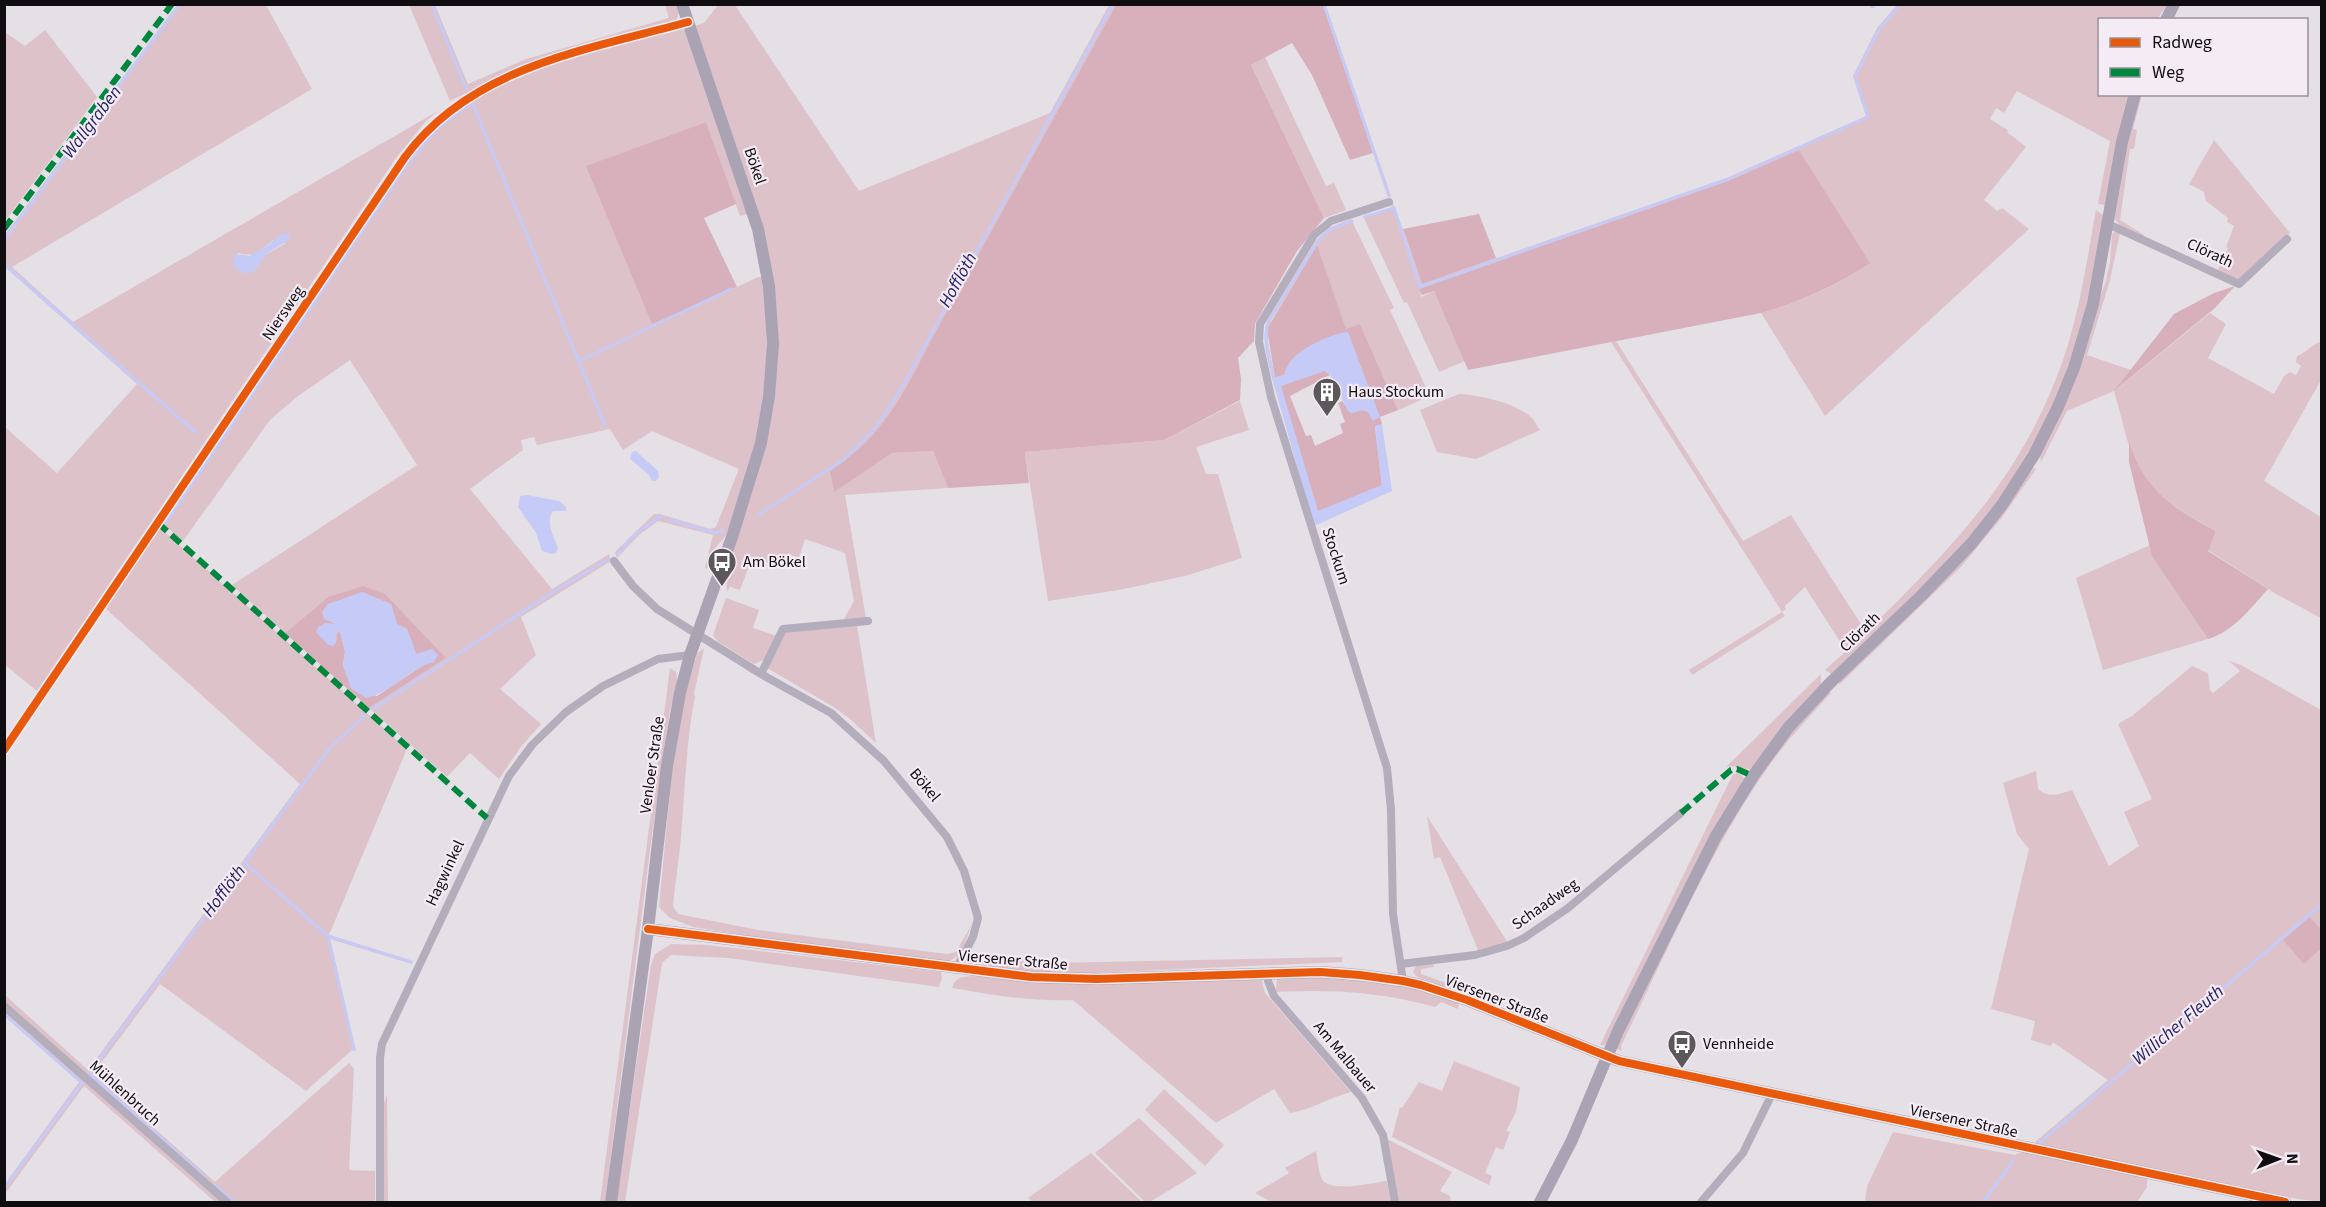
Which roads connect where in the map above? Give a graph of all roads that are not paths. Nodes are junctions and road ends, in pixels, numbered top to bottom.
1 (682, 4) edge
2 (2174, 4) edge
3 (2167, 18) edge
4 (688, 22) junction
5 (2134, 96) edge
6 (1389, 202) dead end
7 (2108, 224) junction
8 (2287, 239) dead end
9 (773, 344) joint
10 (614, 561) dead end
11 (868, 621) dead end
12 (697, 635) junction
13 (690, 655) junction
14 (761, 674) junction
15 (4, 750) edge
16 (1681, 813) dead end
17 (648, 929) junction
18 (1401, 964) junction
19 (956, 969) junction
20 (1268, 973) junction
21 (1402, 981) junction
22 (4, 1005) edge
23 (1607, 1056) junction
24 (1772, 1094) junction
25 (226, 1203) edge
26 (380, 1203) edge
27 (611, 1203) edge
28 (1395, 1203) edge
29 (1540, 1203) edge
30 (1701, 1203) edge
31 (2285, 1203) edge

1 - 4 main road, Bökel
2 - 3 main road
4 - 9 main road, Bökel
4 - 15 street, Niersweg
5 - 7 main road, Clörath
6 - 18 street, Stockum
7 - 8 street, Clörath
7 - 23 main road, Clörath
9 - 12 main road, Venloer Straße
10 - 12 street, Bökel
11 - 14 street
12 - 13 main road, Venloer Straße
12 - 14 street, Bökel
13 - 17 main road, Venloer Straße
13 - 26 street, Hagwinkel
14 - 19 street, Bökel
16 - 18 street, Schaadweg
17 - 19 main road, Viersener Straße
17 - 27 main road, Venloer Straße
18 - 21 street, Stockum
19 - 20 main road, Viersener Straße
20 - 21 main road, Viersener Straße
20 - 28 street, Am Malbauer
21 - 23 main road, Viersener Straße
22 - 25 street, Mühlenbruch
23 - 24 main road, Viersener Straße
23 - 29 main road
24 - 30 street
24 - 31 main road, Viersener Straße

